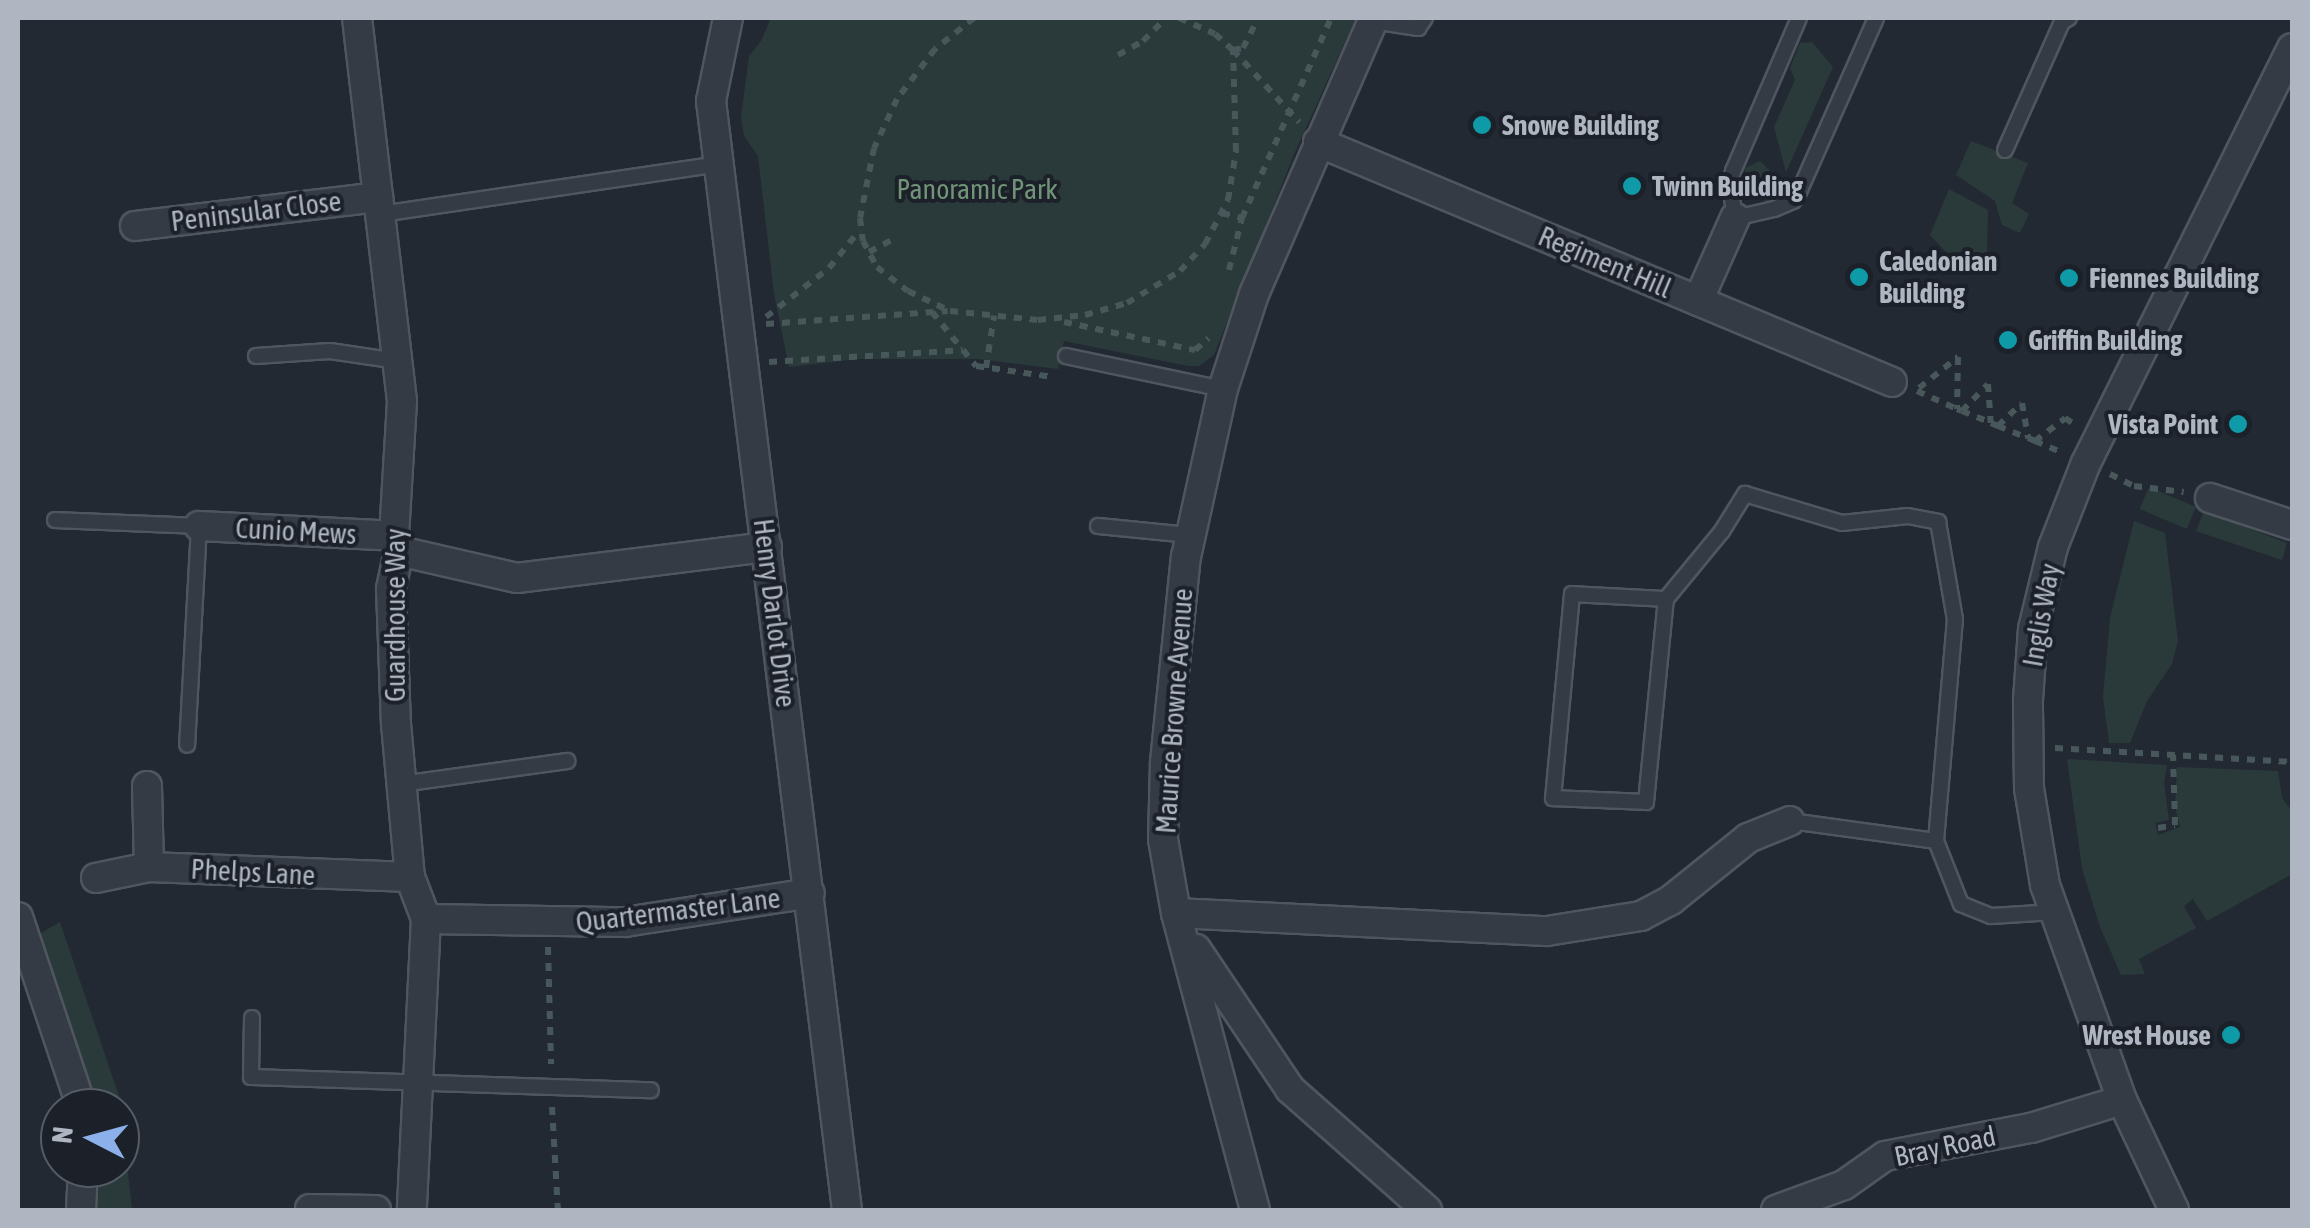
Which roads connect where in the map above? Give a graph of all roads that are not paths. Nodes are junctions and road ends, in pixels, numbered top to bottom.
1 (358, 18) edge
2 (728, 18) edge
3 (1425, 18) edge
4 (1799, 18) edge
5 (1876, 18) edge
6 (2068, 18) edge
7 (1373, 20) edge
8 (2292, 48) edge
9 (1318, 142) junction
10 (2006, 150) dead end
11 (719, 164) junction
12 (379, 206) junction
13 (1735, 218) junction
14 (135, 226) dead end
15 (1698, 301) junction
16 (256, 356) dead end
17 (1066, 356) dead end
18 (398, 361) junction
19 (1892, 382) road end
20 (1223, 388) junction
21 (2210, 498) road end
22 (55, 520) dead end
23 (2292, 525) edge
24 (199, 526) junction
25 (1098, 526) dead end
26 (1190, 534) junction
27 (396, 543) junction
28 (768, 547) junction
29 (1666, 598) junction
30 (187, 745) dead end
31 (567, 761) dead end
32 (401, 784) junction
33 (147, 786) dead end
34 (1790, 821) joint
35 (1936, 841) junction
36 (150, 867) junction
37 (410, 877) junction
38 (96, 878) dead end
39 (810, 893) junction
40 (2055, 912) junction
41 (1176, 913) junction
42 (18, 916) edge
43 (426, 919) junction
44 (31, 989) edge
45 (252, 1018) dead end
46 (419, 1082) junction
47 (73, 1088) edge
48 (650, 1090) dead end
49 (2122, 1100) junction
50 (310, 1209) edge
51 (376, 1210) edge
52 (412, 1210) edge
53 (847, 1210) edge
54 (1255, 1210) edge
55 (1427, 1210) edge
56 (1776, 1210) edge
57 (2174, 1210) edge

1 - 12 street, Guardhouse Way
2 - 11 street, Henry Darlot Drive
3 - 7 lane
4 - 13 lane
5 - 13 lane
6 - 10 lane
7 - 9 street, Maurice Browne Avenue
8 - 40 street, Inglis Way
9 - 15 street, Regiment Hill
9 - 20 street, Maurice Browne Avenue
11 - 12 lane
11 - 28 street, Henry Darlot Drive
12 - 14 street, Peninsular Close
12 - 18 street, Guardhouse Way
13 - 15 street
15 - 19 street, Regiment Hill
16 - 18 lane
17 - 20 lane
18 - 27 street, Guardhouse Way
20 - 26 street, Maurice Browne Avenue
21 - 23 street
22 - 24 lane
24 - 27 street, Cunio Mews
24 - 30 lane
25 - 26 lane
26 - 41 street, Maurice Browne Avenue
27 - 28 street, Cunio Mews
27 - 32 street, Guardhouse Way
28 - 39 street, Henry Darlot Drive
29 - 29 lane
29 - 35 lane
31 - 32 lane
32 - 37 street, Guardhouse Way
33 - 36 street
34 - 35 lane
34 - 41 street
35 - 40 lane
36 - 37 street, Phelps Lane
36 - 38 street, Phelps Lane
37 - 43 street, Guardhouse Way
39 - 43 street, Quartermaster Lane
39 - 53 street, Henry Darlot Drive
40 - 49 street, Inglis Way
41 - 54 street
41 - 55 street
42 - 44 street
43 - 46 street, Guardhouse Way
44 - 47 street
45 - 46 lane
46 - 48 lane
46 - 52 street, Guardhouse Way
49 - 56 street, Bray Road
49 - 57 street, Inglis Way
50 - 51 street

